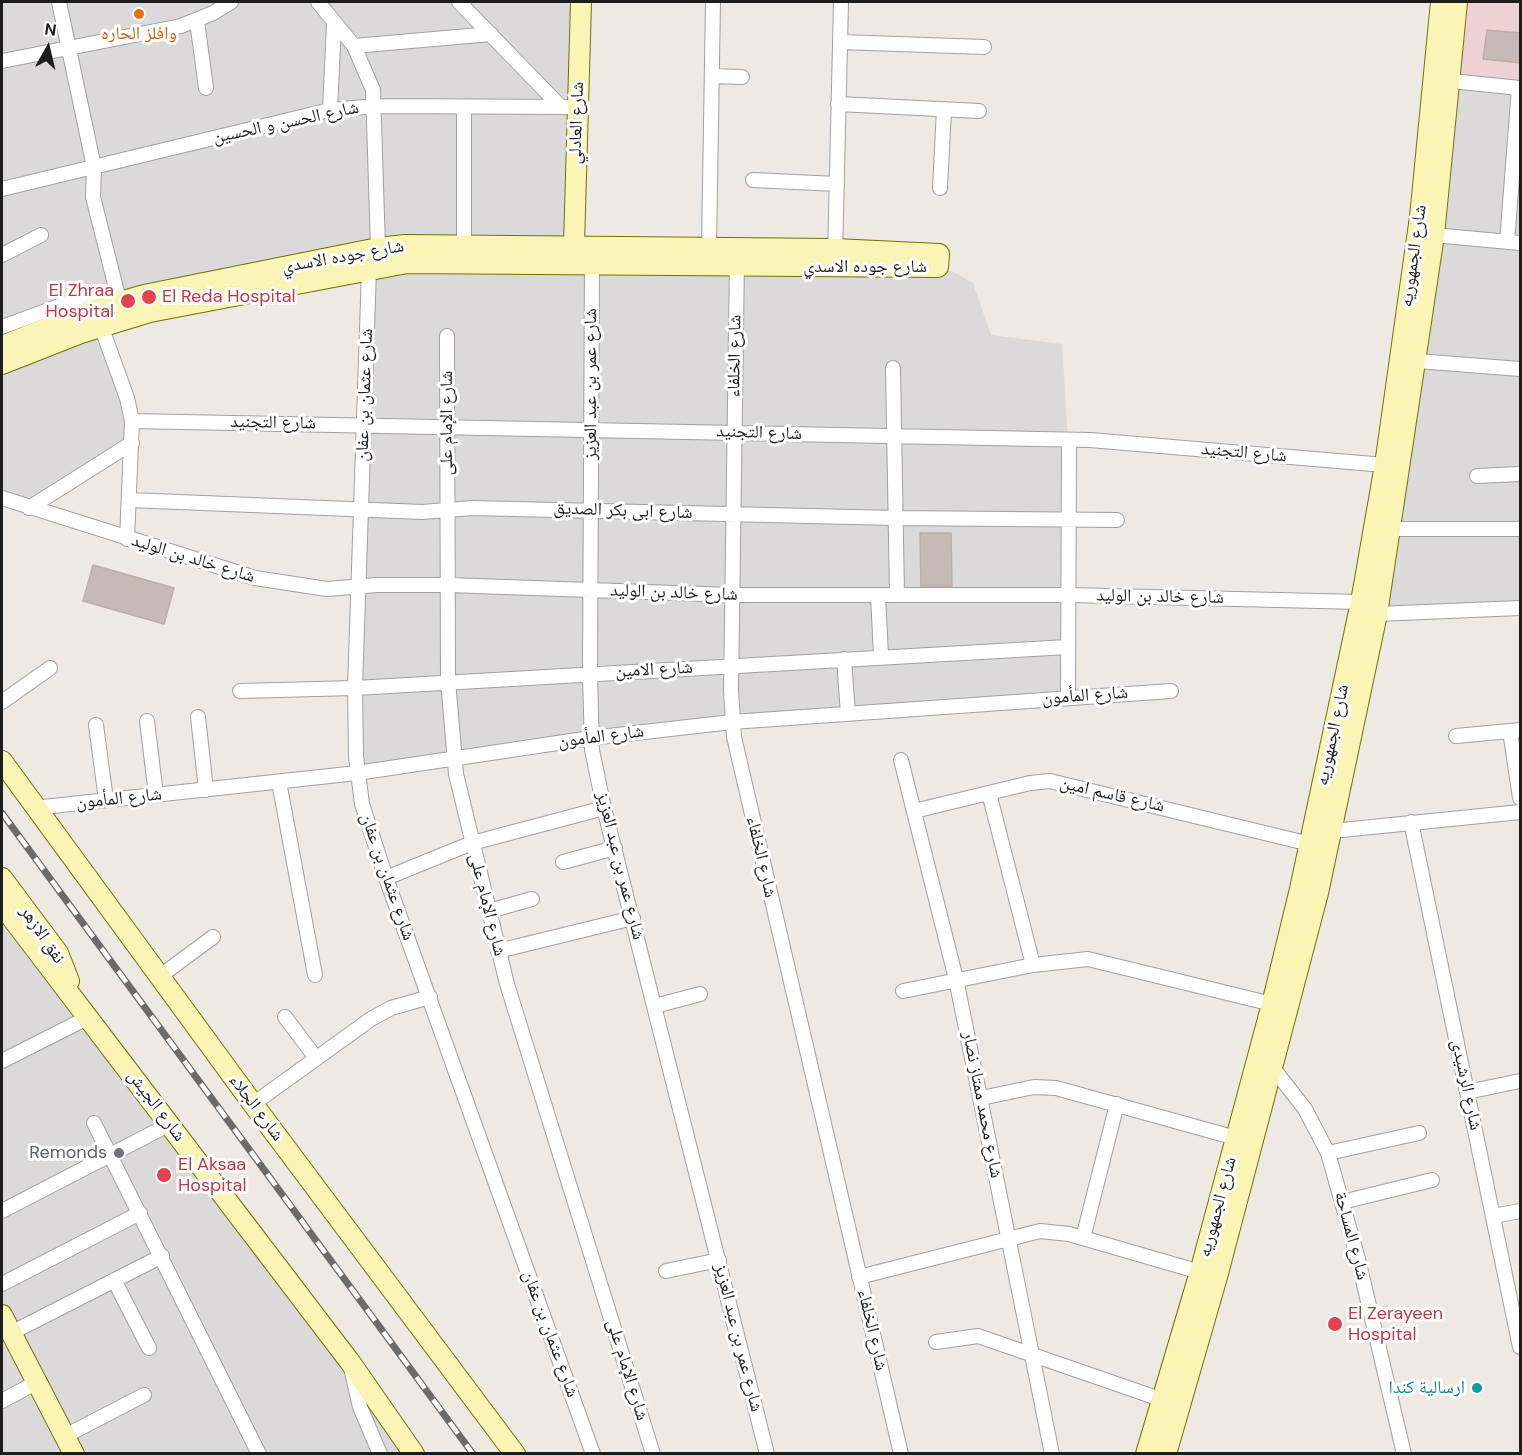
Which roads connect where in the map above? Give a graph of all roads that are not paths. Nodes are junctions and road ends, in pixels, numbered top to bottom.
1 (59, 2) edge
2 (231, 2) edge
3 (318, 2) edge
4 (459, 2) edge
5 (581, 2) edge
6 (713, 2) edge
7 (841, 2) edge
8 (1441, 2) edge
9 (1457, 2) edge
10 (197, 21) junction
11 (334, 24) junction
12 (491, 34) junction
13 (840, 42) junction
14 (354, 46) junction
15 (984, 47) dead end
16 (70, 48) junction
17 (2, 61) edge
18 (712, 76) junction
19 (742, 77) dead end
20 (1451, 81) junction
21 (206, 88) dead end
22 (1520, 88) edge
23 (838, 104) junction
24 (376, 106) junction
25 (464, 107) junction
26 (569, 107) junction
27 (944, 109) junction
28 (330, 110) junction
29 (979, 111) dead end
30 (94, 167) junction
31 (753, 180) dead end
32 (837, 184) junction
33 (940, 188) dead end
34 (2, 189) edge
35 (42, 235) dead end
36 (1434, 235) junction
37 (1514, 243) edge
38 (464, 244) junction
39 (573, 245) junction
40 (709, 247) junction
41 (378, 248) junction
42 (2, 255) edge
43 (737, 257) junction
44 (835, 258) joint
45 (592, 264) junction
46 (369, 269) junction
47 (122, 310) junction
48 (101, 326) junction
49 (2, 327) edge
50 (447, 336) dead end
51 (2, 346) edge
52 (1417, 361) junction
53 (2, 364) edge
54 (892, 368) dead end
55 (1521, 369) edge
56 (132, 421) junction
57 (364, 425) junction
58 (447, 426) junction
59 (591, 429) junction
60 (734, 432) junction
61 (895, 437) junction
62 (1069, 440) junction
63 (132, 443) junction
64 (1385, 465) junction
65 (1521, 474) edge
66 (1477, 476) dead end
67 (2, 498) edge
68 (129, 500) junction
69 (30, 508) junction
70 (447, 510) junction
71 (590, 510) junction
72 (361, 511) junction
73 (733, 515) junction
74 (895, 518) junction
75 (1068, 520) junction
76 (1117, 520) dead end
77 (1521, 528) edge
78 (1391, 529) junction
79 (127, 539) junction
80 (448, 585) junction
81 (358, 588) junction
82 (590, 591) junction
83 (732, 595) junction
84 (878, 595) junction
85 (897, 595) junction
86 (1068, 595) junction
87 (1361, 602) junction
88 (1521, 608) edge
89 (1377, 614) junction
90 (1068, 647) junction
91 (881, 656) junction
92 (844, 659) junction
93 (731, 665) junction
94 (50, 668) dead end
95 (590, 673) junction
96 (448, 680) junction
97 (356, 688) junction
98 (240, 691) dead end
99 (1171, 691) dead end
100 (1068, 697) junction
101 (2, 702) edge
102 (848, 714) junction
103 (198, 717) dead end
104 (147, 721) dead end
105 (732, 722) junction
106 (96, 724) dead end
107 (1515, 730) edge
108 (1456, 736) dead end
109 (591, 738) junction
110 (454, 757) junction
111 (901, 760) dead end
112 (2, 761) edge
113 (357, 773) junction
114 (279, 782) junction
115 (206, 790) junction
116 (989, 793) junction
117 (156, 795) junction
118 (1521, 798) edge
119 (106, 800) junction
120 (34, 808) junction
121 (604, 808) junction
122 (914, 811) junction
123 (1521, 812) edge
124 (1411, 822) junction
125 (1332, 831) junction
126 (472, 843) junction
127 (1310, 844) junction
128 (615, 848) junction
129 (563, 862) dead end
130 (2, 878) edge
131 (386, 878) junction
132 (532, 899) dead end
133 (489, 911) junction
134 (4, 914) edge
135 (633, 918) junction
136 (213, 937) dead end
137 (498, 951) junction
138 (1033, 965) junction
139 (315, 975) dead end
140 (159, 977) junction
141 (956, 979) junction
142 (903, 991) dead end
143 (700, 994) dead end
144 (72, 996) junction
145 (430, 998) junction
146 (1272, 1004) junction
147 (655, 1006) junction
148 (89, 1017) junction
149 (285, 1017) dead end
150 (316, 1058) junction
151 (2, 1060) edge
152 (1264, 1066) junction
153 (1520, 1081) edge
154 (1467, 1092) junction
155 (981, 1098) junction
156 (253, 1104) junction
157 (1117, 1104) junction
158 (1253, 1109) junction
159 (94, 1123) dead end
160 (170, 1124) junction
161 (1419, 1132) dead end
162 (1236, 1138) junction
163 (1328, 1153) junction
164 (112, 1154) junction
165 (1432, 1180) dead end
166 (1342, 1202) junction
167 (2, 1210) edge
168 (1521, 1211) edge
169 (140, 1213) junction
170 (1493, 1216) junction
171 (1008, 1238) junction
172 (1083, 1238) junction
173 (162, 1256) junction
174 (719, 1260) junction
175 (666, 1271) dead end
176 (1200, 1272) junction
177 (860, 1277) junction
178 (114, 1280) junction
179 (2, 1284) edge
180 (4, 1320) edge
181 (936, 1342) dead end
182 (1521, 1347) edge
183 (149, 1348) dead end
184 (1033, 1355) junction
185 (350, 1362) junction
186 (37, 1382) junction
187 (144, 1395) dead end
188 (1163, 1400) junction
189 (2, 1401) edge
190 (65, 1436) junction
191 (375, 1452) edge
192 (74, 1454) edge
193 (259, 1454) edge
194 (414, 1454) edge
195 (515, 1454) edge
196 (593, 1454) edge
197 (653, 1454) edge
198 (767, 1454) edge
199 (901, 1454) edge
200 (1052, 1454) edge
201 (1146, 1454) edge
202 (1166, 1454) edge
203 (1404, 1454) edge

1 - 16 street
2 - 10 street
3 - 11 street
4 - 12 street
5 - 26 street, شارع العادلي
6 - 18 street
7 - 13 street
8 - 64 street, شارع الجمهوريه
9 - 20 street, شارع الجمهوريه
10 - 16 street
10 - 21 street
11 - 14 street
11 - 28 street
12 - 14 street
12 - 26 street
13 - 15 street
13 - 23 street
14 - 24 street
16 - 17 street
16 - 30 street
18 - 19 street
18 - 40 street
20 - 22 street
20 - 36 street, شارع الجمهوريه
22 - 37 street
23 - 27 street
23 - 32 street
24 - 25 street, شارع الحسن و الحسين
24 - 28 street, شارع الحسن و الحسين
24 - 41 street
25 - 26 street, شارع الحسن و الحسين
25 - 38 street
26 - 39 street, شارع العادلي
27 - 29 street
27 - 33 street
28 - 30 street, شارع الحسن و الحسين
30 - 34 street, شارع الحسن و الحسين
30 - 47 street
31 - 32 street
32 - 44 street
35 - 42 street
36 - 37 street
36 - 52 street, شارع الجمهوريه
38 - 39 street, شارع جوده الاسدي
38 - 41 street, شارع جوده الاسدي
39 - 40 street, شارع جوده الاسدي
40 - 43 street, شارع جوده الاسدي
41 - 47 street, شارع جوده الاسدي
43 - 44 street, شارع جوده الاسدي
43 - 45 street, شارع جوده الاسدي
43 - 60 street, شارع الخلفاء
45 - 46 street, شارع جوده الاسدي
45 - 59 street, شارع عمر بن عبد العزيز
46 - 47 street, شارع جوده الاسدي
46 - 57 street, شارع عثمان بن عفان
47 - 48 street, شارع جوده الاسدي
47 - 49 street, شارع جوده الاسدي
47 - 51 street, شارع جوده الاسدي
48 - 53 street, شارع جوده الاسدي
48 - 56 street
50 - 58 street, شارع الإمام على
52 - 55 street
52 - 78 street, شارع الجمهوريه
54 - 61 street
56 - 57 street, شارع التجنيد
56 - 63 street
57 - 58 street, شارع التجنيد
57 - 72 street, شارع عثمان بن عفان
58 - 59 street, شارع التجنيد
58 - 70 street, شارع الإمام على
59 - 60 street, شارع التجنيد
59 - 71 street, شارع عمر بن عبد العزيز
60 - 61 street, شارع التجنيد
60 - 73 street, شارع الخلفاء
61 - 62 street, شارع التجنيد
61 - 74 street
62 - 64 street, شارع التجنيد
62 - 75 street
63 - 68 street
63 - 69 street
64 - 87 street, شارع الجمهوريه
65 - 66 street
67 - 69 street, شارع خالد بن الوليد
68 - 72 street, شارع ابى بكر الصديق
68 - 79 street
69 - 79 street, شارع خالد بن الوليد
70 - 71 street, شارع ابى بكر الصديق
70 - 72 street, شارع ابى بكر الصديق
70 - 80 street, شارع الإمام على
71 - 73 street, شارع ابى بكر الصديق
71 - 82 street, شارع عمر بن عبد العزيز
72 - 81 street, شارع عثمان بن عفان
73 - 74 street, شارع ابى بكر الصديق
73 - 83 street, شارع الخلفاء
74 - 75 street, شارع ابى بكر الصديق
74 - 85 street
75 - 76 street, شارع ابى بكر الصديق
75 - 86 street
77 - 78 street
78 - 89 street, شارع الجمهوريه
79 - 81 street, شارع خالد بن الوليد
80 - 81 street, شارع خالد بن الوليد
80 - 82 street, شارع خالد بن الوليد
80 - 96 street, شارع الإمام على
81 - 97 street, شارع عثمان بن عفان
82 - 83 street, شارع خالد بن الوليد
82 - 95 street, شارع عمر بن عبد العزيز
83 - 84 street, شارع خالد بن الوليد
83 - 93 street, شارع الخلفاء
84 - 85 street, شارع خالد بن الوليد
84 - 91 street
85 - 86 street, شارع خالد بن الوليد
86 - 87 street, شارع خالد بن الوليد
86 - 90 street
87 - 127 street, شارع الجمهوريه
88 - 89 street
89 - 125 street, شارع الجمهوريه
90 - 91 street, شارع الامين
90 - 100 street
91 - 92 street, شارع الامين
92 - 93 street, شارع الامين
92 - 102 street
93 - 95 street, شارع الامين
93 - 105 street, شارع الخلفاء
94 - 101 street
95 - 96 street, شارع الامين
95 - 109 street, شارع عمر بن عبد العزيز
96 - 97 street, شارع الامين
96 - 110 street, شارع الإمام على
97 - 98 street, شارع الامين
97 - 113 street, شارع عثمان بن عفان
99 - 100 street, شارع المأمون
100 - 102 street, شارع المأمون
102 - 105 street, شارع المأمون
103 - 115 street
104 - 117 street
105 - 109 street, شارع المأمون
105 - 177 street, شارع الخلفاء
106 - 119 street
107 - 108 street
107 - 118 street
109 - 110 street, شارع المأمون
109 - 121 street, شارع عمر بن عبد العزيز
110 - 113 street, شارع المأمون
110 - 126 street, شارع الإمام على
111 - 122 street, شارع محمد ممتاز نصار
112 - 120 street, شارع الجلاء
113 - 114 street, شارع المأمون
113 - 131 street, شارع عثمان بن عفان
114 - 115 street, شارع المأمون
114 - 139 street
115 - 117 street, شارع المأمون
116 - 122 street, شارع قاسم امين
116 - 127 street, شارع قاسم امين
116 - 138 street
117 - 119 street, شارع المأمون
119 - 120 street, شارع المأمون
120 - 140 street, شارع الجلاء
121 - 126 street
121 - 128 street, شارع عمر بن عبد العزيز
122 - 141 street, شارع محمد ممتاز نصار
123 - 124 street
124 - 125 street
124 - 154 street, شارع الرشيدى
125 - 152 street, شارع الجمهوريه
126 - 131 street
126 - 133 street, شارع الإمام على
127 - 146 street, شارع الجمهوريه
128 - 129 street
128 - 135 street, شارع عمر بن عبد العزيز
130 - 144 street, نفق الازهر
131 - 145 street, شارع عثمان بن عفان
132 - 133 street
133 - 137 street, شارع الإمام على
134 - 144 street, شارع الجيش
135 - 137 street
135 - 147 street, شارع عمر بن عبد العزيز
136 - 140 street
137 - 197 street, شارع الإمام على
138 - 141 street
138 - 146 street
140 - 156 street, شارع الجلاء
141 - 142 street
141 - 155 street, شارع محمد ممتاز نصار
143 - 147 street
144 - 148 street, شارع الجيش
145 - 150 street
145 - 196 street, شارع عثمان بن عفان
146 - 152 street, شارع الجمهوريه
147 - 174 street, شارع عمر بن عبد العزيز
148 - 151 street
148 - 160 street, شارع الجيش
149 - 150 street
150 - 156 street
152 - 158 street, شارع الجمهوريه
152 - 163 street, شارع المساحة
153 - 154 street
154 - 170 street, شارع الرشيدى
155 - 157 street
155 - 171 street, شارع محمد ممتاز نصار
156 - 195 street, شارع الجلاء
157 - 162 street
157 - 172 street
158 - 162 street, شارع الجمهوريه
158 - 202 street, شارع الجمهوريه
159 - 164 street
160 - 164 street
160 - 185 street, شارع الجيش
161 - 163 street
162 - 176 street, شارع الجمهوريه
163 - 166 street, شارع المساحة
164 - 167 street
164 - 169 street
165 - 166 street
166 - 203 street, شارع المساحة
168 - 170 street
169 - 173 street
169 - 179 street
170 - 182 street, شارع الرشيدى
171 - 172 street
171 - 177 street
171 - 184 street, شارع محمد ممتاز نصار
172 - 176 street
173 - 178 street
173 - 193 street
174 - 175 street
174 - 198 street, شارع عمر بن عبد العزيز
176 - 188 street, شارع الجمهوريه
177 - 199 street, شارع الخلفاء
178 - 180 street
178 - 183 street
180 - 186 street
181 - 184 street
184 - 188 street
184 - 200 street, شارع محمد ممتاز نصار
185 - 191 street
185 - 194 street, شارع الجيش
186 - 189 street
186 - 190 street
187 - 190 street
188 - 201 street, شارع الجمهوريه
190 - 192 street

